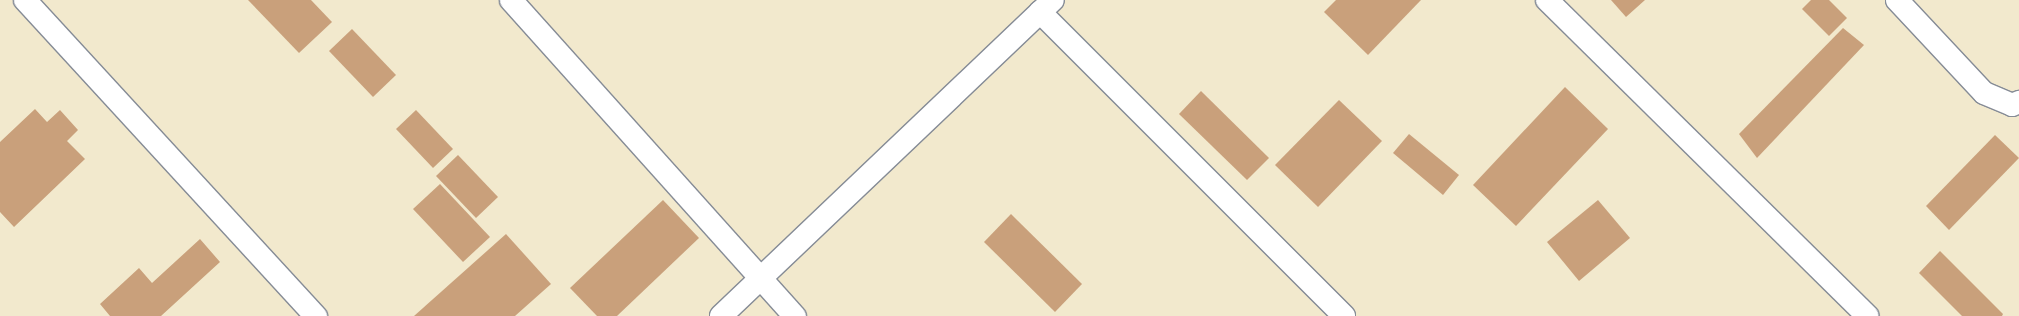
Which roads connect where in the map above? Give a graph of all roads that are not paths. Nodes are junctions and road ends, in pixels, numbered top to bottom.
1 (25, 0) edge
2 (511, 0) edge
3 (1547, 0) edge
4 (1897, 0) edge
5 (1047, 6) edge
6 (2019, 102) edge
7 (759, 278) junction
8 (316, 316) edge
9 (721, 316) edge
10 (795, 316) edge
11 (1344, 316) edge
12 (1866, 316) edge

1 - 8 street
2 - 7 street
3 - 12 street
4 - 6 street
5 - 7 street
5 - 11 street
7 - 9 street
7 - 10 street

